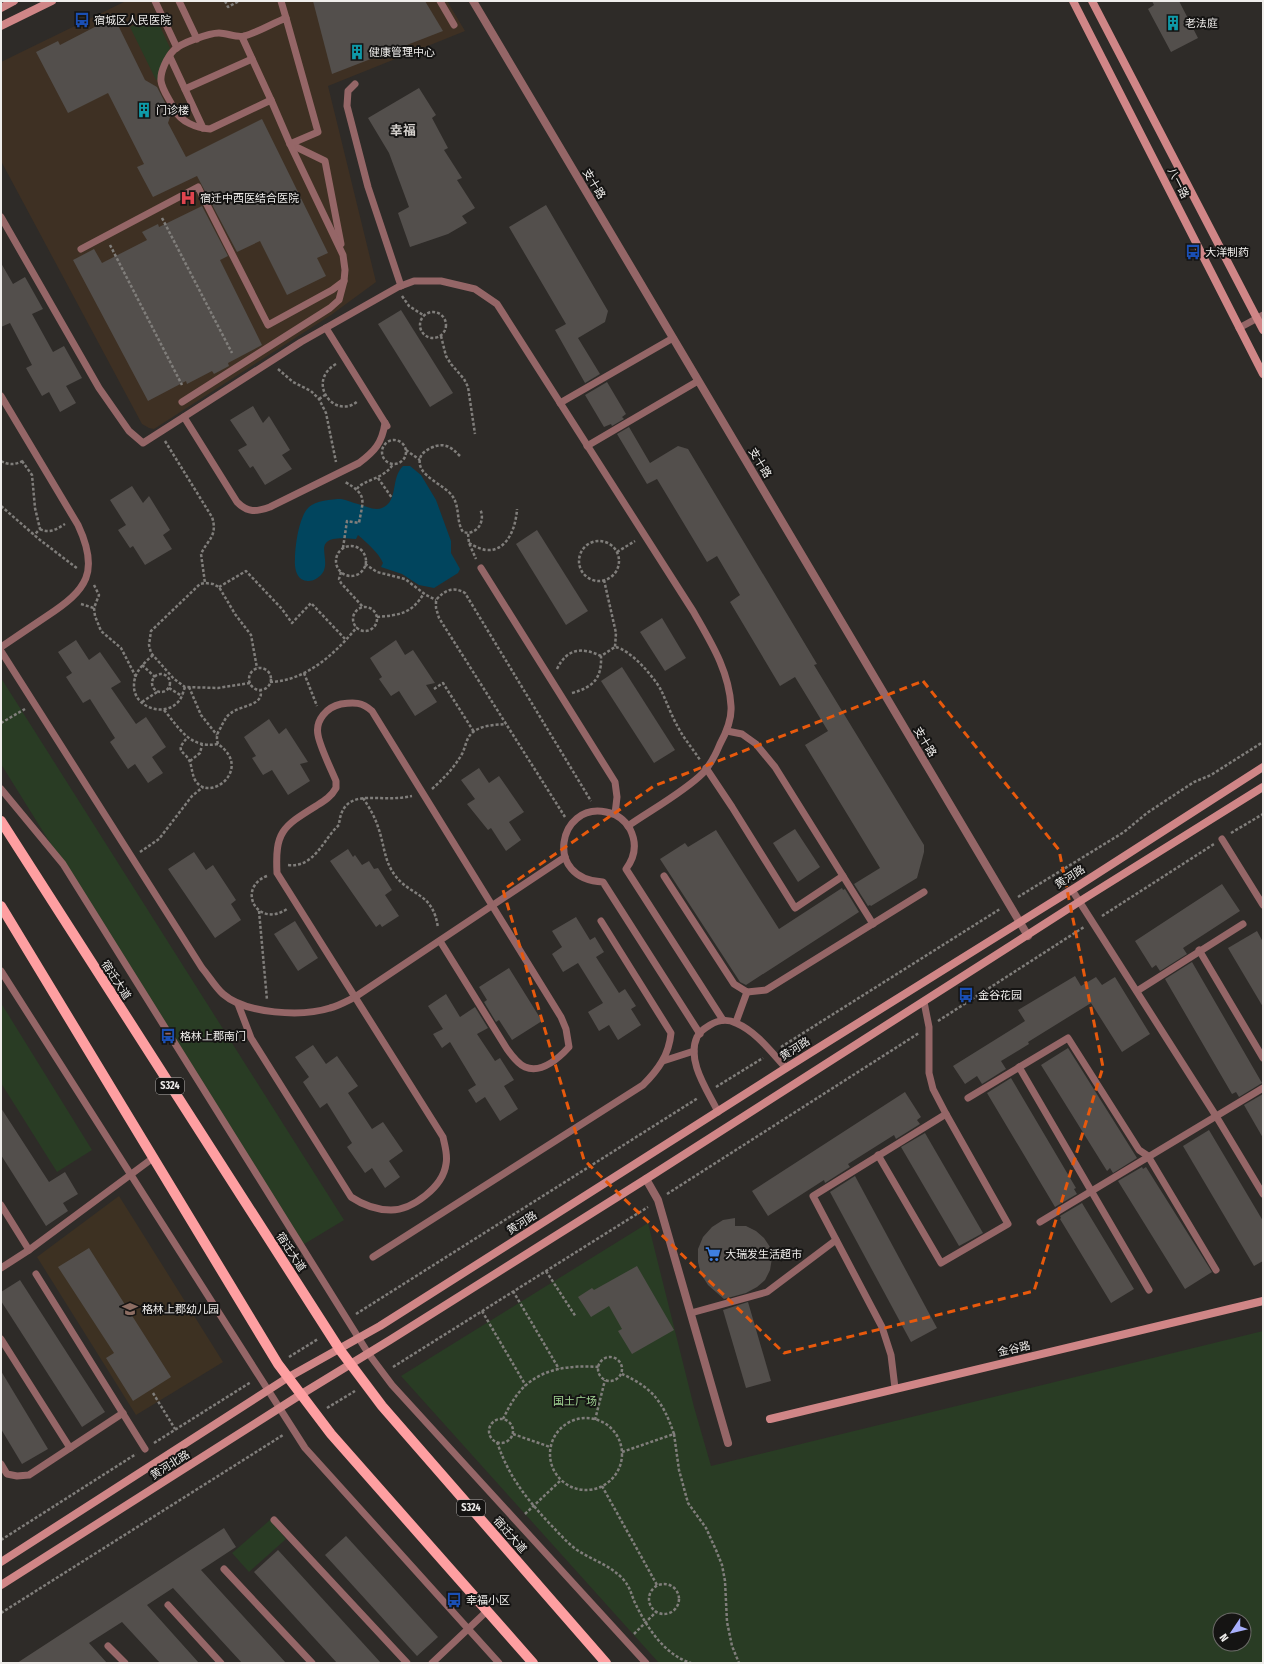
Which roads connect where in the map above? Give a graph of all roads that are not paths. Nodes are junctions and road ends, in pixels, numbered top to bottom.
1 (52, 1) edge
2 (155, 1) edge
3 (179, 1) edge
4 (281, 1) edge
5 (440, 1) edge
6 (473, 1) edge
7 (1073, 1) edge
8 (1092, 1) edge
9 (12, 2) edge
10 (1, 8) edge
11 (286, 18) junction
12 (454, 25) dead end
13 (1, 26) edge
14 (242, 37) junction
15 (197, 39) junction
16 (177, 48) junction
17 (170, 57) junction
18 (252, 59) junction
19 (356, 84) dead end
20 (185, 89) junction
21 (271, 100) junction
22 (203, 128) junction
23 (290, 144) junction
24 (1, 217) edge
25 (81, 248) dead end
26 (343, 254) junction
27 (344, 281) junction
28 (400, 287) junction
29 (1260, 317) edge
30 (326, 328) junction
31 (1239, 328) junction
32 (1263, 330) edge
33 (673, 338) junction
34 (1263, 374) edge
35 (698, 380) junction
36 (1, 396) edge
37 (182, 402) dead end
38 (560, 403) junction
39 (184, 417) junction
40 (588, 446) junction
41 (481, 568) road end
42 (1, 647) edge
43 (1, 651) edge
44 (727, 731) junction
45 (706, 768) junction
46 (1263, 768) edge
47 (1263, 787) edge
48 (1, 789) edge
49 (615, 814) junction
50 (1, 821) edge
51 (628, 826) junction
52 (1222, 839) road end
53 (565, 857) junction
54 (664, 876) dead end
55 (843, 876) junction
56 (1072, 890) junction
57 (924, 892) dead end
58 (1080, 902) junction
59 (1263, 905) edge
60 (1, 906) edge
61 (492, 906) junction
62 (601, 922) dead end
63 (1019, 922) junction
64 (873, 924) junction
65 (1243, 924) dead end
66 (1028, 936) junction
67 (440, 941) junction
68 (1199, 950) junction
69 (1, 971) edge
70 (1137, 990) junction
71 (747, 992) junction
72 (355, 997) junction
73 (924, 1002) junction
74 (238, 1004) junction
75 (724, 1020) junction
76 (736, 1022) junction
77 (700, 1034) junction
78 (694, 1051) junction
79 (1263, 1058) edge
80 (663, 1061) junction
81 (1019, 1067) junction
82 (786, 1068) junction
83 (1263, 1088) edge
84 (968, 1098) dead end
85 (718, 1112) junction
86 (946, 1114) junction
87 (1216, 1116) junction
88 (878, 1155) junction
89 (1148, 1156) junction
90 (153, 1158) junction
91 (130, 1175) junction
92 (646, 1179) junction
93 (1091, 1190) junction
94 (1263, 1194) edge
95 (1, 1205) edge
96 (1040, 1222) dead end
97 (836, 1240) junction
98 (29, 1250) junction
99 (373, 1257) dead end
100 (1, 1268) edge
101 (1216, 1270) dead end
102 (36, 1274) dead end
103 (1148, 1290) dead end
104 (1263, 1301) edge
105 (691, 1313) junction
106 (1, 1338) edge
107 (359, 1338) junction
108 (340, 1350) junction
109 (368, 1353) junction
110 (350, 1364) junction
111 (287, 1378) junction
112 (895, 1388) junction
113 (268, 1391) junction
114 (300, 1395) junction
115 (279, 1408) junction
116 (123, 1414) junction
117 (770, 1419) dead end
118 (728, 1443) dead end
119 (70, 1448) junction
120 (145, 1449) road end
121 (1, 1464) edge
122 (274, 1520) dead end
123 (1, 1562) edge
124 (224, 1569) dead end
125 (1, 1585) edge
126 (168, 1605) dead end
127 (487, 1611) junction
128 (468, 1629) junction
129 (108, 1646) dead end
130 (125, 1663) edge
131 (221, 1663) edge
132 (312, 1663) edge
133 (407, 1663) edge
134 (432, 1663) edge
135 (499, 1663) edge
136 (533, 1663) edge
137 (606, 1663) edge
138 (646, 1663) edge

1 - 13 main road
2 - 16 lane
3 - 15 lane
4 - 11 lane
5 - 12 lane
6 - 33 street, 支十路
7 - 31 main road, 八一路
8 - 29 main road, 八一路
9 - 10 main road
11 - 14 lane
11 - 23 lane
14 - 15 lane
14 - 18 lane
15 - 16 lane
16 - 17 lane
17 - 20 lane
17 - 22 lane
18 - 20 lane
18 - 21 lane
19 - 28 lane
20 - 22 lane
21 - 22 lane
21 - 23 lane
23 - 26 lane
23 - 26 lane
24 - 39 lane
25 - 27 lane
26 - 27 lane
27 - 37 lane
28 - 30 lane
28 - 38 lane
29 - 31 lane
29 - 32 main road, 八一路
30 - 39 lane
30 - 39 lane
31 - 34 main road, 八一路
33 - 35 street, 支十路
33 - 38 lane
35 - 40 lane
35 - 63 street, 支十路
36 - 42 lane
38 - 40 lane
40 - 44 lane
41 - 49 lane
43 - 74 lane
44 - 45 lane
44 - 55 lane
45 - 51 lane
45 - 55 lane
46 - 56 main road, 黄河路
47 - 58 main road
48 - 107 lane
49 - 51 lane
49 - 53 lane
50 - 108 main road, 宿迁大道 / S324
51 - 75 lane
52 - 59 lane
53 - 61 lane
53 - 77 lane
54 - 71 lane
55 - 64 lane
56 - 58 lane
56 - 63 main road, 黄河路
57 - 64 lane
58 - 66 main road
58 - 70 lane
60 - 90 main road
61 - 67 lane
61 - 67 lane
61 - 72 lane
62 - 80 lane
63 - 66 street, 支十路
63 - 82 main road, 黄河路
64 - 71 lane
65 - 68 lane
66 - 73 main road
67 - 72 lane
68 - 70 lane
68 - 79 lane
69 - 91 lane
70 - 87 lane
71 - 76 lane
72 - 74 lane
72 - 74 lane
73 - 86 lane
73 - 92 main road
75 - 76 lane
75 - 77 lane
76 - 82 lane
77 - 78 lane
78 - 80 lane
78 - 85 lane
80 - 99 lane
81 - 84 lane
81 - 89 lane
81 - 93 lane
82 - 85 main road, 黄河路
83 - 87 lane
85 - 107 main road, 黄河路
86 - 88 lane
86 - 88 lane
87 - 89 lane
87 - 94 lane
88 - 97 lane
89 - 93 lane
89 - 101 lane
90 - 91 lane
90 - 111 main road
91 - 98 lane
91 - 113 lane
92 - 105 street
92 - 109 main road
93 - 96 lane
93 - 103 lane
95 - 98 lane
97 - 105 lane
97 - 112 lane
98 - 100 lane
102 - 116 lane
104 - 112 main road, 金谷路
105 - 118 street
106 - 119 lane
107 - 108 main road, 黄河路
107 - 109 lane
108 - 110 main road, 宿迁大道 / S324
108 - 111 main road, 黄河北路
109 - 110 main road
109 - 138 lane
110 - 114 main road, 黄河北路
110 - 137 main road, 宿迁大道 / S324
111 - 113 main road, 黄河北路
111 - 114 main road
112 - 117 main road, 金谷路
113 - 115 lane
113 - 123 main road, 黄河北路
114 - 115 main road, 黄河北路
114 - 127 main road
115 - 125 main road, 黄河北路
115 - 128 lane
116 - 119 lane
116 - 120 lane
119 - 121 lane
122 - 133 lane
124 - 132 lane
126 - 131 lane
127 - 128 lane
127 - 136 main road
128 - 134 lane
128 - 135 lane
129 - 130 lane

